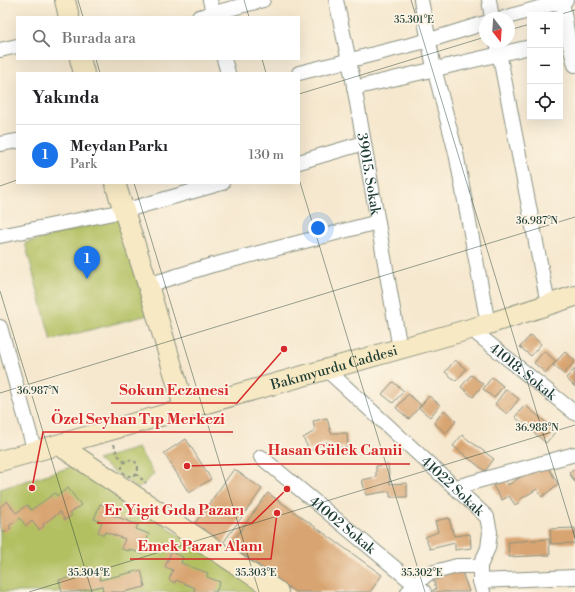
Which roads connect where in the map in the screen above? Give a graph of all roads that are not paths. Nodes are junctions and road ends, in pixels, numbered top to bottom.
1 (65, 0) edge
2 (263, 0) edge
3 (336, 0) edge
4 (421, 0) edge
5 (488, 0) edge
6 (564, 1) edge
7 (213, 10) edge
8 (491, 12) edge
9 (515, 15) edge
10 (70, 16) edge
11 (201, 16) edge
12 (479, 25) edge
13 (564, 39) edge
14 (430, 40) junction
15 (16, 46) edge
16 (515, 47) edge
17 (527, 47) edge
18 (498, 48) edge
19 (0, 50) edge
20 (348, 59) junction
21 (80, 60) edge
22 (224, 60) edge
23 (575, 65) edge
24 (434, 68) junction
25 (84, 72) edge
26 (228, 72) edge
27 (300, 73) edge
28 (354, 88) junction
29 (16, 141) edge
30 (364, 143) junction
31 (0, 144) edge
32 (300, 162) edge
33 (115, 184) edge
34 (218, 184) edge
35 (123, 211) junction
36 (378, 222) junction
37 (0, 236) edge
38 (148, 285) junction
39 (575, 296) edge
40 (548, 304) junction
41 (480, 326) junction
42 (1, 334) edge
43 (400, 349) junction
44 (327, 370) junction
45 (185, 410) junction
46 (575, 413) edge
47 (59, 445) junction
48 (35, 452) junction
49 (575, 454) edge
50 (261, 457) dead end
51 (0, 461) edge
52 (456, 487) junction
53 (480, 566) junction
54 (575, 577) edge
55 (482, 587) edge
56 (416, 589) edge
57 (278, 592) edge

1 - 10 main road
2 - 7 street
3 - 20 street, 39015. Sokak
4 - 14 street
5 - 8 street
6 - 9 street
6 - 13 street
7 - 11 street
12 - 14 street
13 - 23 street
14 - 20 street
14 - 24 street
15 - 19 street
16 - 17 street
18 - 24 street
18 - 40 street
20 - 27 street
20 - 28 street, 39015. Sokak
21 - 25 main road
22 - 26 street
24 - 28 street
24 - 41 street
28 - 30 street, 39015. Sokak
29 - 31 street
30 - 32 street
30 - 36 street, 39015. Sokak
33 - 35 main road
34 - 35 street
35 - 37 street
35 - 38 main road
36 - 38 street
36 - 43 street, 39015. Sokak
38 - 45 main road
39 - 40 main road, Bakımyurdu Caddesi
40 - 41 main road, Bakımyurdu Caddesi
41 - 43 main road, Bakımyurdu Caddesi
41 - 46 street, 41018. Sokak
42 - 48 street
43 - 44 main road, Bakımyurdu Caddesi
44 - 45 main road, Bakımyurdu Caddesi
44 - 52 street, 41022 Sokak
45 - 47 main road, Bakımyurdu Caddesi
47 - 48 main road, Bakımyurdu Caddesi
47 - 57 main road
48 - 51 main road, Bakımyurdu Caddesi
49 - 52 street
50 - 56 street, 41002 Sokak
52 - 53 street, 41022 Sokak
53 - 55 street, 41022 Sokak
53 - 56 street
54 - 55 street

